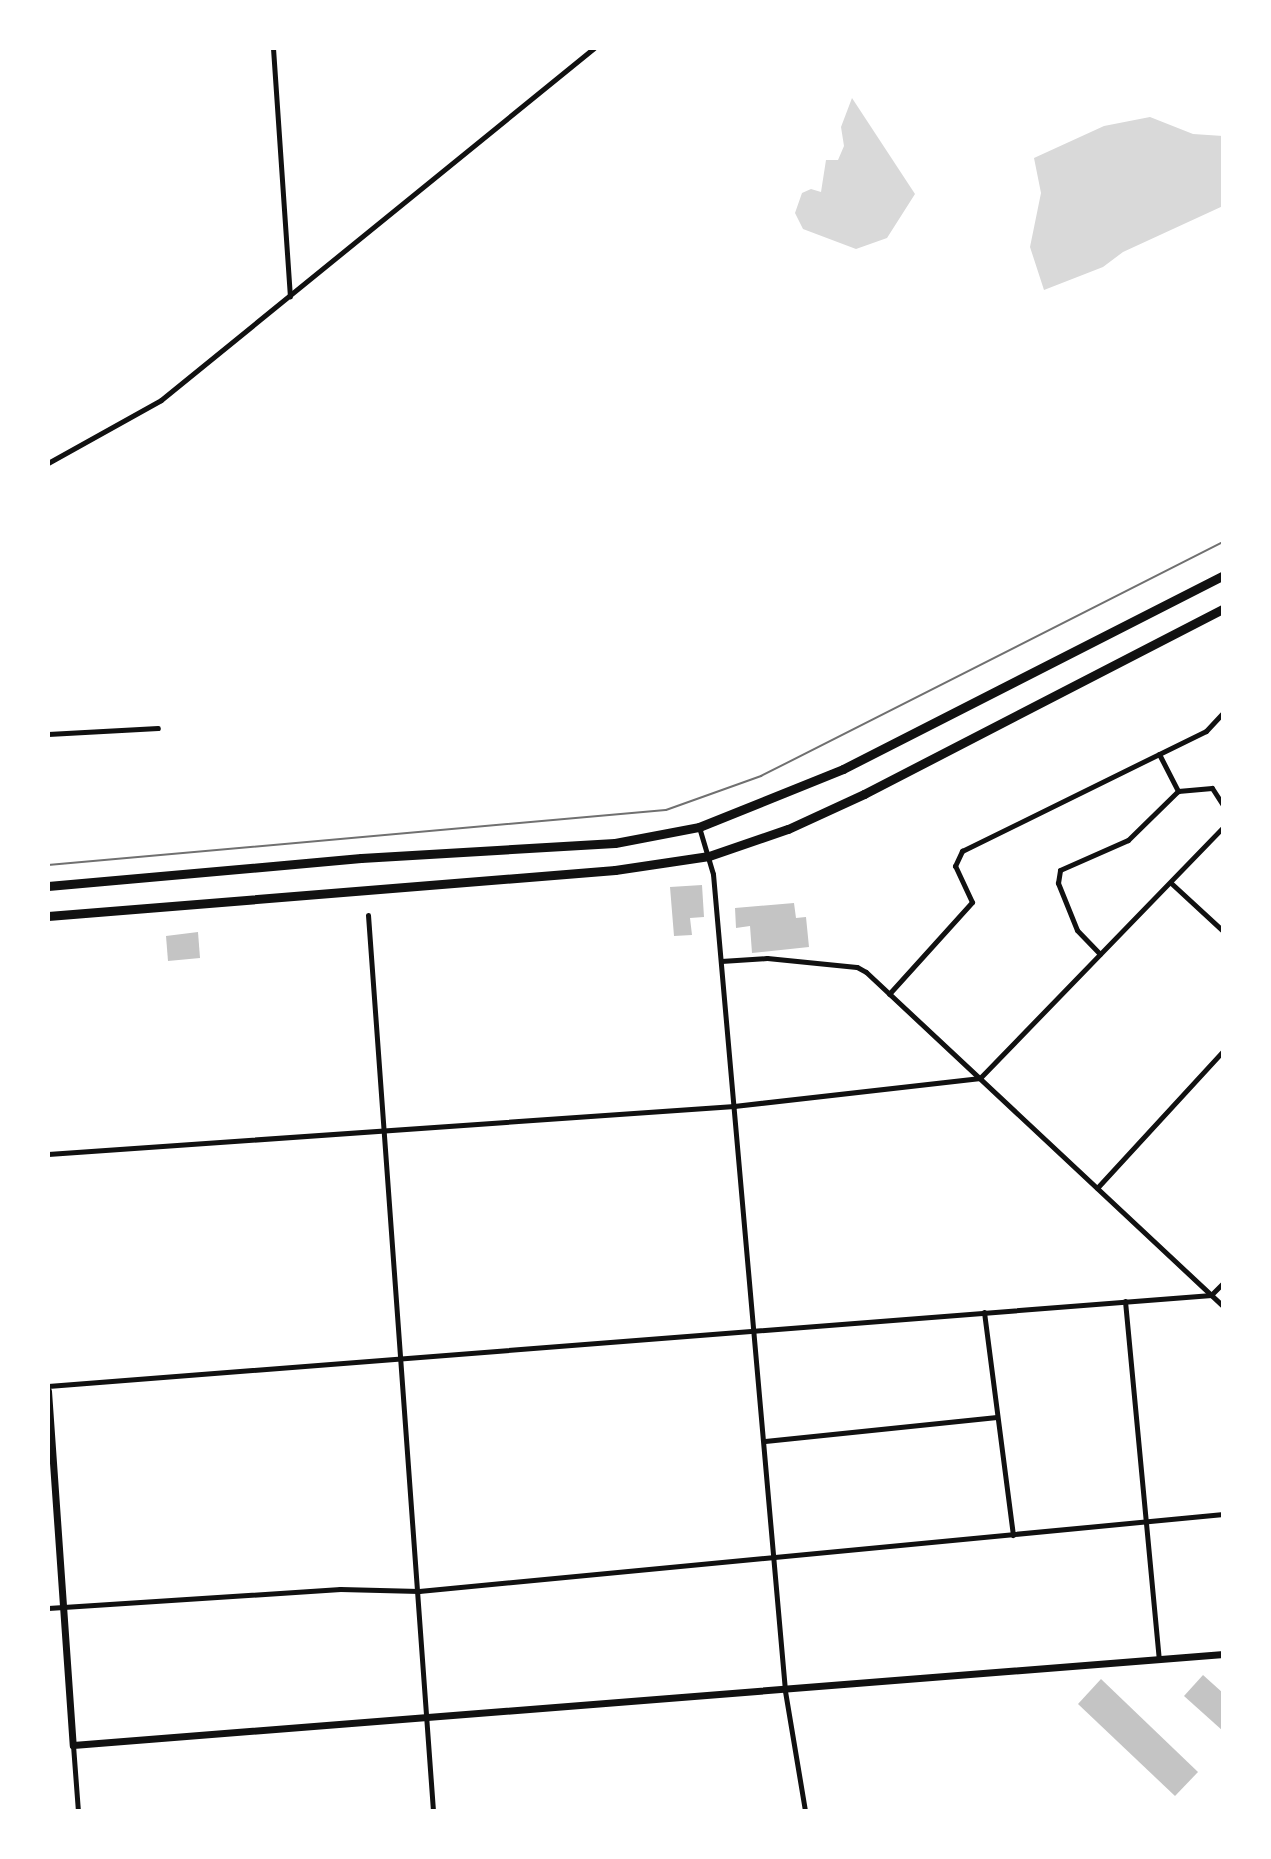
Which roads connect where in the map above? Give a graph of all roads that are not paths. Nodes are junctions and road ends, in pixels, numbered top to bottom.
1 (273, 48) edge
2 (594, 48) edge
3 (290, 296) junction
4 (48, 463) edge
5 (1223, 575) edge
6 (1223, 609) edge
7 (1223, 713) edge
8 (158, 728) dead end
9 (48, 734) edge
10 (1159, 754) junction
11 (1178, 791) junction
12 (1223, 805) edge
13 (699, 827) junction
14 (1223, 827) edge
15 (709, 856) junction
16 (1170, 883) junction
17 (48, 886) edge
18 (368, 915) dead end
19 (48, 916) edge
20 (1223, 931) edge
21 (1100, 955) junction
22 (721, 961) junction
23 (889, 994) junction
24 (1223, 1051) edge
25 (980, 1078) junction
26 (734, 1106) junction
27 (384, 1134) junction
28 (48, 1154) edge
29 (1097, 1188) junction
30 (1223, 1283) edge
31 (1211, 1295) junction
32 (1125, 1301) junction
33 (1223, 1306) edge
34 (984, 1312) junction
35 (754, 1328) junction
36 (399, 1357) junction
37 (48, 1389) edge
38 (997, 1417) junction
39 (765, 1441) junction
40 (1223, 1514) edge
41 (1147, 1522) junction
42 (1013, 1535) junction
43 (776, 1555) junction
44 (419, 1591) junction
45 (63, 1607) junction
46 (48, 1608) edge
47 (1223, 1654) edge
48 (1159, 1659) junction
49 (785, 1691) junction
50 (428, 1719) junction
51 (73, 1745) junction
52 (78, 1811) edge
53 (433, 1811) edge
54 (805, 1811) edge

1 - 3 street
2 - 3 street
3 - 4 street
5 - 13 main road
6 - 15 main road
7 - 10 street
8 - 9 street
10 - 11 street
10 - 23 street
11 - 12 street
11 - 21 street
13 - 15 street
13 - 17 main road
14 - 16 street
15 - 19 main road
15 - 22 street
16 - 20 street
16 - 21 street
18 - 27 street
21 - 25 street
22 - 23 street
22 - 26 street
23 - 25 street
24 - 29 street
25 - 26 street
25 - 29 street
26 - 27 street
26 - 35 street
27 - 28 street
27 - 36 street
29 - 31 street
30 - 31 street
31 - 32 street
31 - 33 street
32 - 34 street
32 - 41 street
34 - 35 street
34 - 38 street
35 - 36 street
35 - 39 street
36 - 37 street
36 - 44 street
37 - 45 street
38 - 39 street
38 - 42 street
39 - 43 street
40 - 41 street
41 - 42 street
41 - 48 street
42 - 43 street
43 - 44 street
43 - 49 street
44 - 45 street
44 - 50 street
45 - 46 street
45 - 51 street
47 - 48 street
48 - 49 street
49 - 50 street
49 - 54 street
50 - 51 street
50 - 53 street
51 - 52 street

